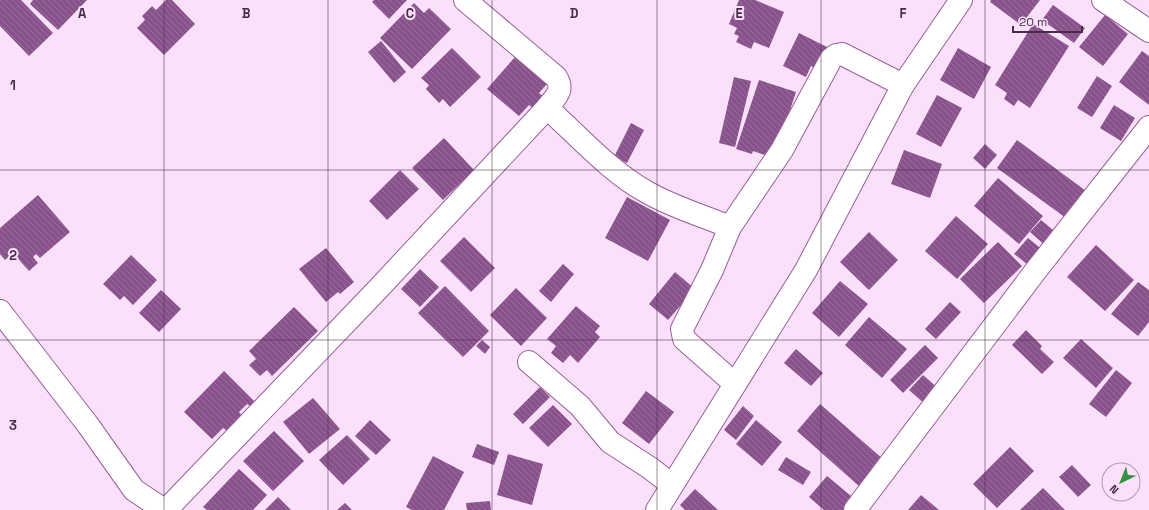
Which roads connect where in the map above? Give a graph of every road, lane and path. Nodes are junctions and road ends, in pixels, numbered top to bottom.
1 (465, 0) edge
2 (961, 0) edge
3 (1103, 0) edge
4 (1149, 31) edge
5 (904, 85) junction
6 (547, 108) junction
7 (1149, 127) edge
8 (730, 227) junction
9 (0, 311) edge
10 (529, 362) dead end
11 (735, 384) junction
12 (672, 485) junction
13 (165, 510) edge
14 (657, 510) edge
15 (855, 510) edge

1 - 6 street
2 - 5 street
3 - 4 street
5 - 8 street
5 - 11 street
6 - 8 street
6 - 13 street
7 - 15 street
8 - 11 street
9 - 13 street
10 - 12 street
11 - 12 street
12 - 14 street

